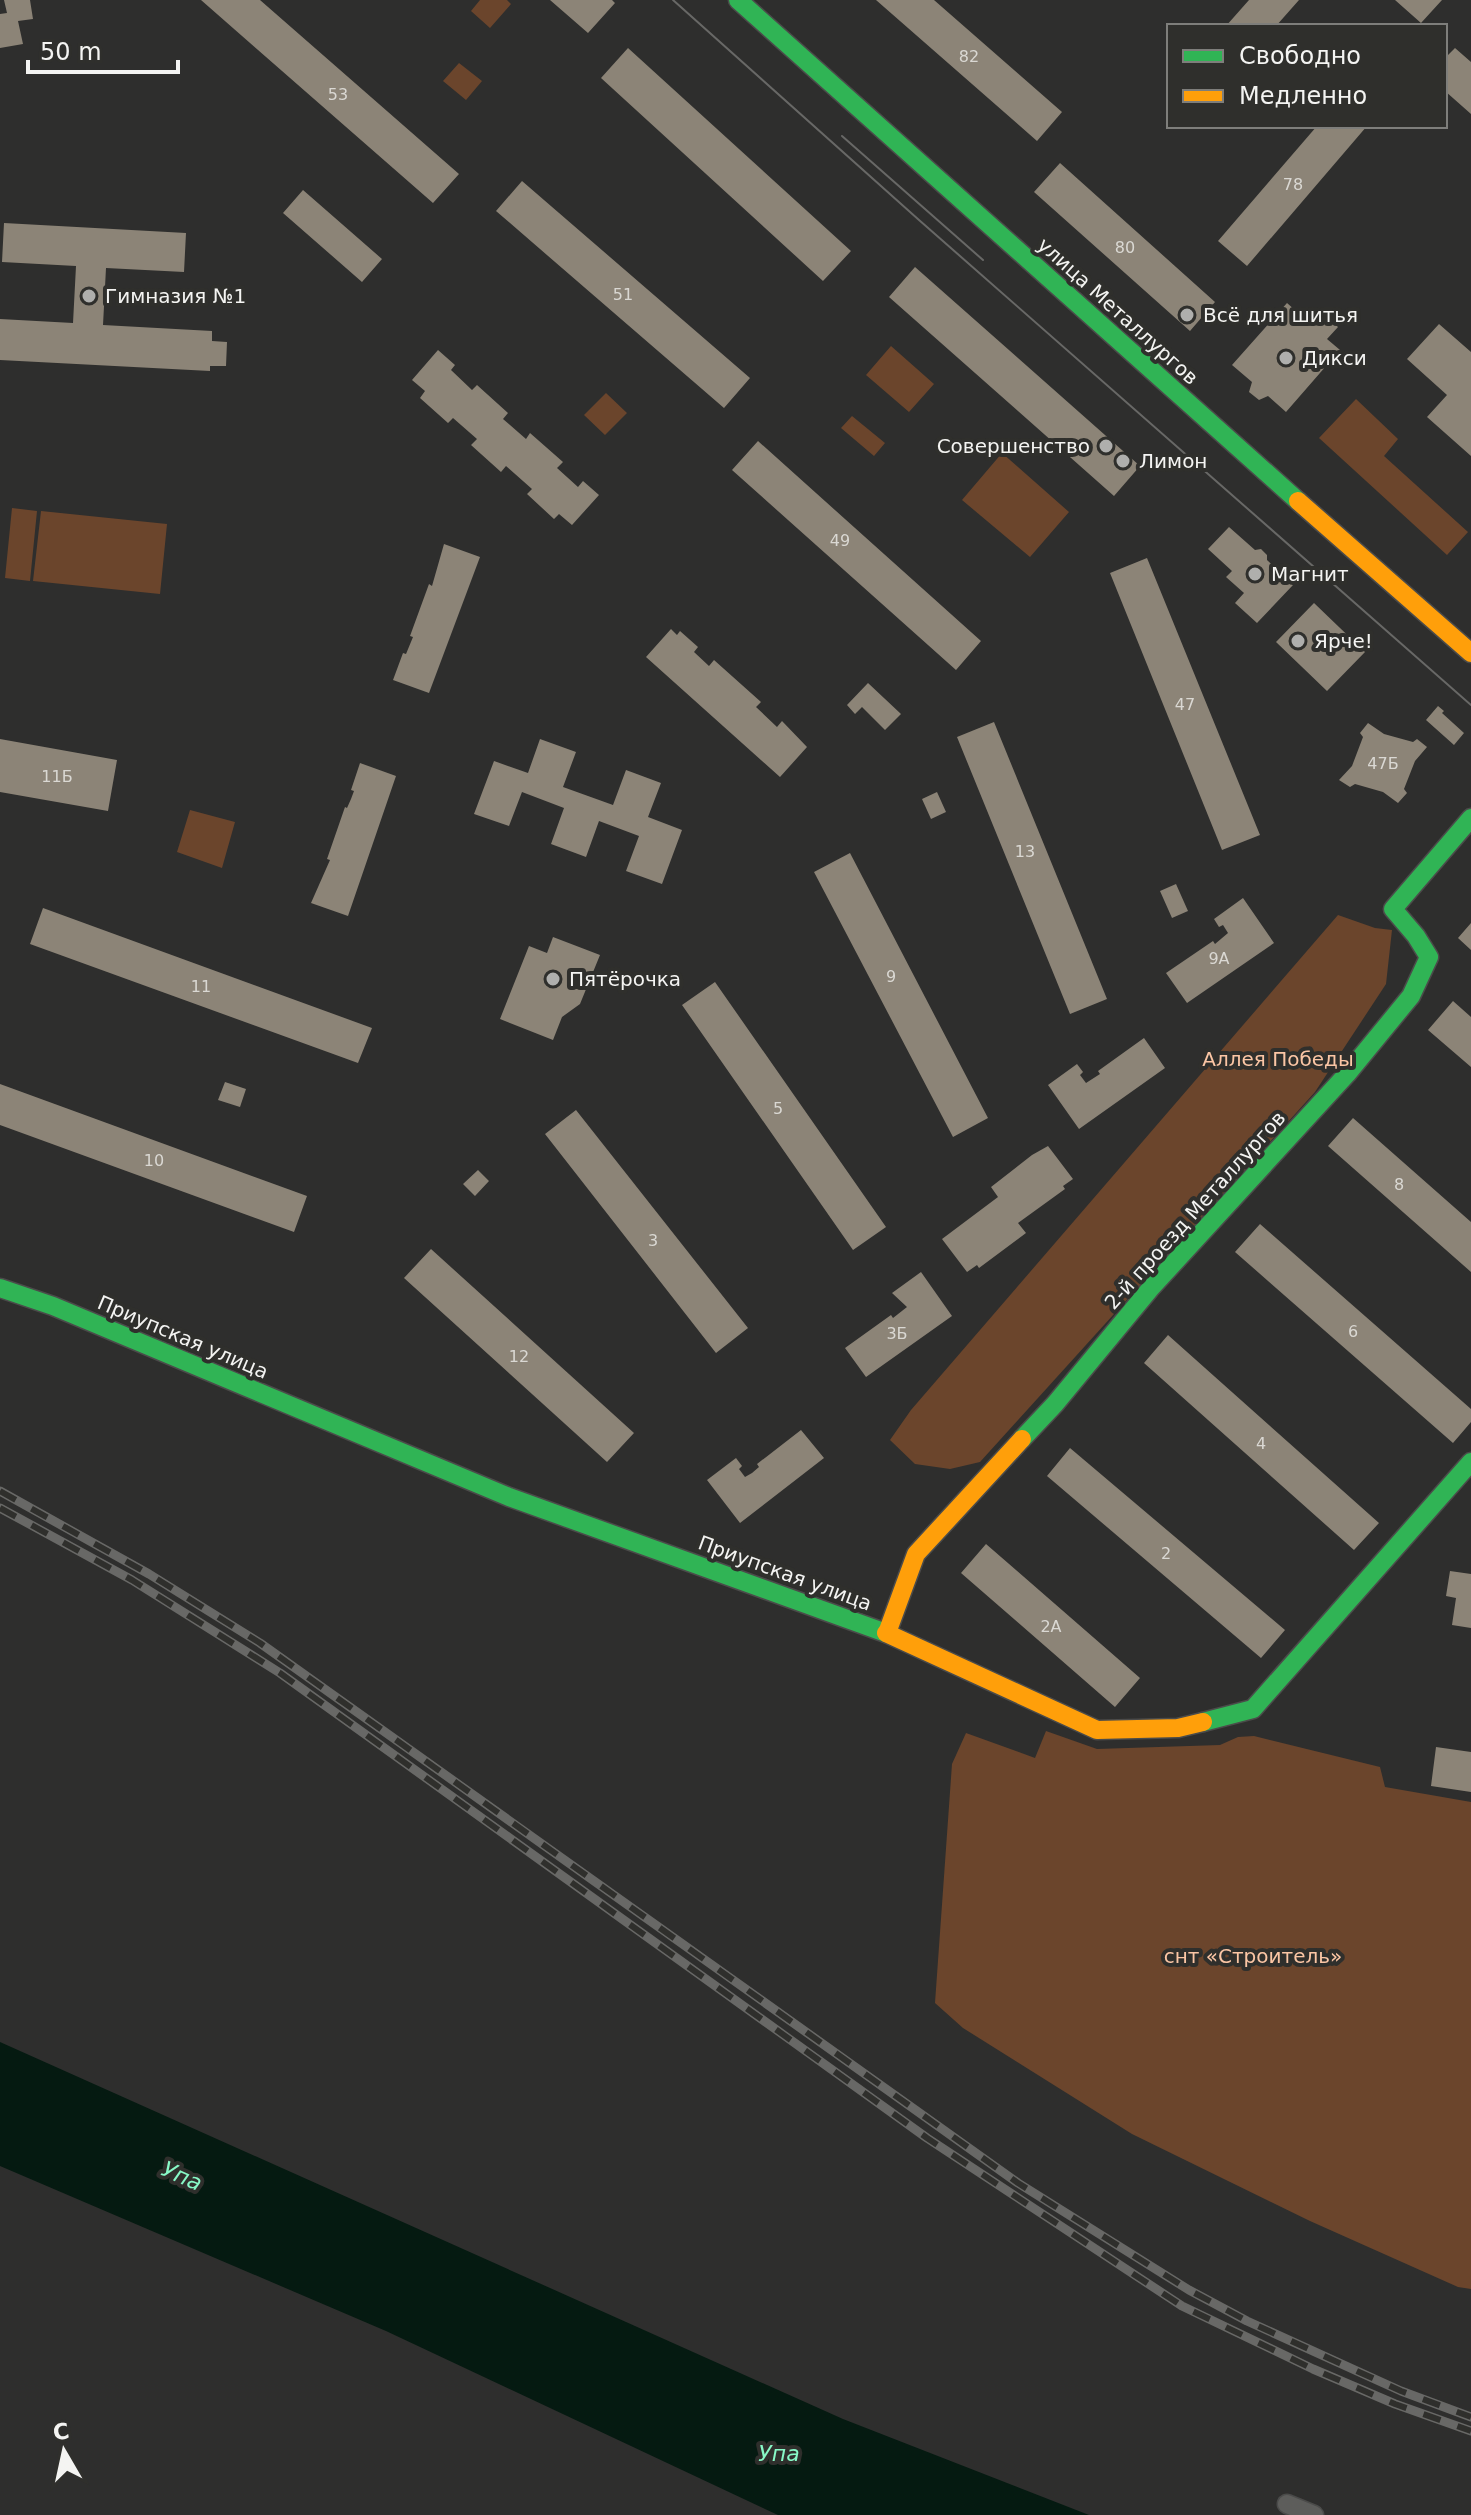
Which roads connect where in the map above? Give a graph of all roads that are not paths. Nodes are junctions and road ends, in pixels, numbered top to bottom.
1 (738, 0) edge
2 (1471, 653) edge
3 (1471, 818) edge
4 (0, 1288) edge
5 (1471, 1462) edge
6 (887, 1633) junction
7 (1287, 2504) dead end
8 (1314, 2515) edge

1 - 2 street, улица Металлургов
3 - 6 street, 2-й проезд Металлургов
4 - 6 street, Приупская улица
5 - 6 street, Приупская улица
7 - 8 street

